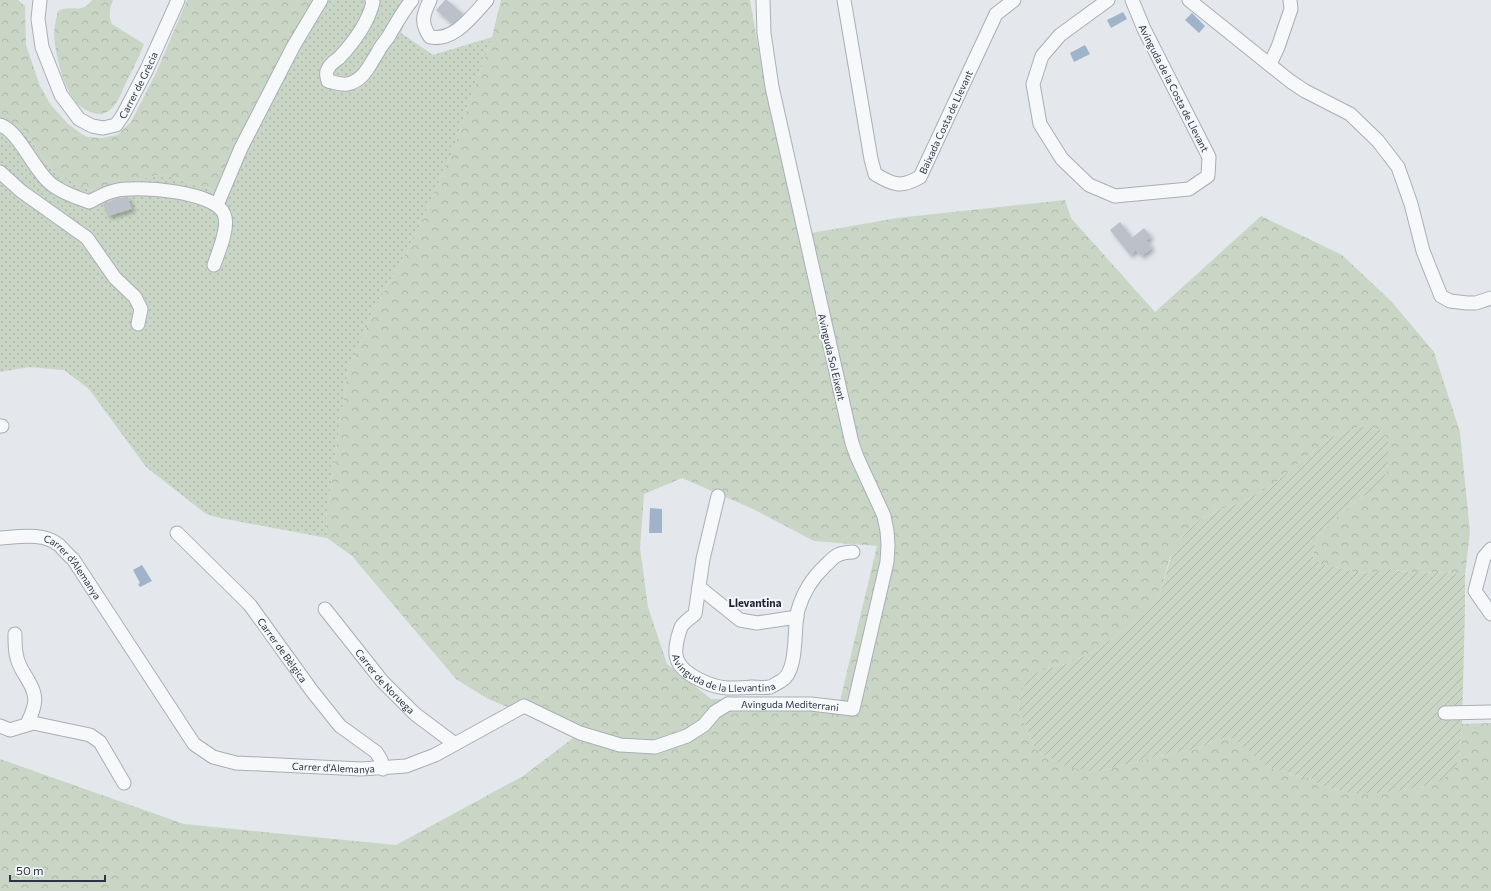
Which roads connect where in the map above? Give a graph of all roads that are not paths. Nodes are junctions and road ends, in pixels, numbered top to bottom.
1 (40, 0) edge
2 (178, 0) edge
3 (321, 0) edge
4 (372, 0) edge
5 (412, 0) edge
6 (430, 0) edge
7 (487, 0) edge
8 (762, 0) edge
9 (844, 0) edge
10 (1014, 0) edge
11 (1108, 0) edge
12 (1132, 0) edge
13 (1189, 0) edge
14 (1290, 0) edge
15 (1270, 64) junction
16 (0, 125) edge
17 (0, 172) edge
18 (217, 205) junction
19 (214, 265) dead end
20 (1491, 298) edge
21 (138, 324) dead end
22 (718, 496) dead end
23 (177, 533) dead end
24 (0, 538) edge
25 (1491, 549) edge
26 (853, 552) dead end
27 (699, 587) junction
28 (325, 609) dead end
29 (1491, 614) edge
30 (797, 617) junction
31 (15, 634) dead end
32 (726, 688) junction
33 (728, 704) junction
34 (853, 709) joint
35 (1491, 712) edge
36 (1446, 713) dead end
37 (27, 724) junction
38 (0, 726) edge
39 (455, 744) junction
40 (383, 769) junction
41 (124, 782) dead end

1 - 2 street, Carrer de Grècia
3 - 18 street
4 - 5 street
6 - 7 street
8 - 34 street, Avinguda Sol Eixent
9 - 10 street, Baixada Costa de Llevant
11 - 12 street, Avinguda de la Costa de Llevant
13 - 15 street
14 - 15 street
15 - 20 street
16 - 18 street
17 - 21 street
18 - 19 street
22 - 27 street, Avinguda de la Llevantina
23 - 40 street, Carrer de Bèlgica
24 - 40 street, Carrer d'Alemanya
25 - 29 street
26 - 30 street, Avinguda de la Llevantina
27 - 30 street
27 - 32 street, Avinguda de la Llevantina
28 - 39 street, Carrer de Noruega
30 - 32 street, Avinguda de la Llevantina
31 - 37 street
32 - 33 street
33 - 34 street, Avinguda Mediterrani
33 - 39 street, Carrer d'Alemanya
35 - 36 street
37 - 38 street
37 - 41 street
39 - 40 street, Carrer d'Alemanya

